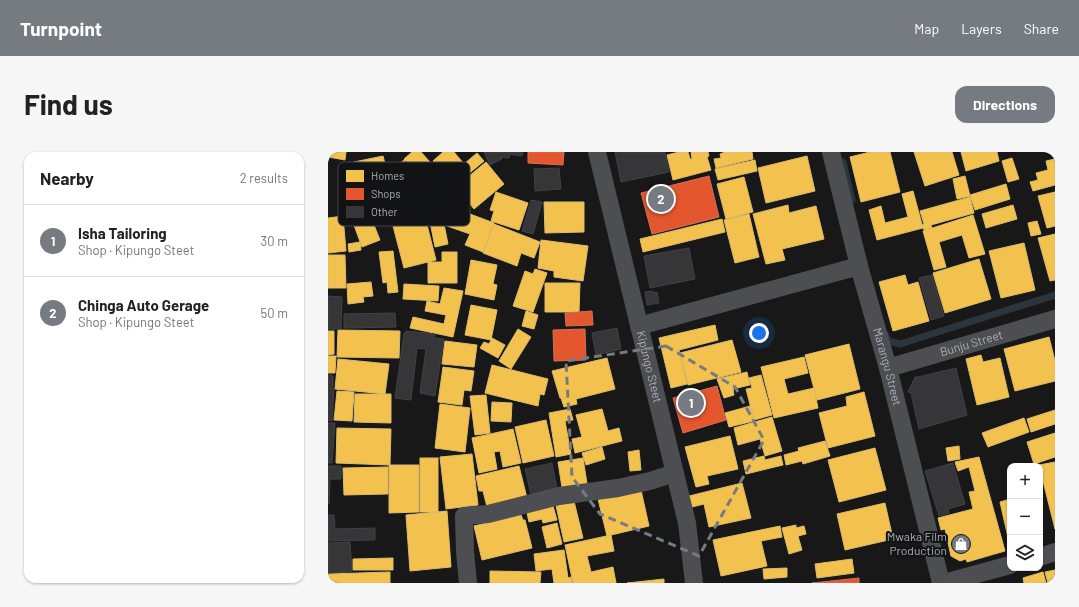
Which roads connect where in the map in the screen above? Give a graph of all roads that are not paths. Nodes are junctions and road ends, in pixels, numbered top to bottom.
1 (597, 152) edge
2 (831, 152) edge
3 (859, 266) junction
4 (1055, 319) edge
5 (639, 326) junction
6 (888, 368) junction
7 (675, 473) junction
8 (1055, 552) edge
9 (1043, 555) edge
10 (1007, 566) edge
11 (468, 583) edge
12 (694, 583) edge
13 (941, 583) edge
14 (944, 583) edge

1 - 5 street, Kipungo Steet
2 - 3 street, Marangu Street
3 - 5 street
3 - 6 street, Marangu Street
4 - 6 street, Bunju Street
5 - 7 street, Kipungo Steet
6 - 13 street, Marangu Street
7 - 11 street
7 - 12 street, Kipungo Steet
8 - 9 street
10 - 14 street

